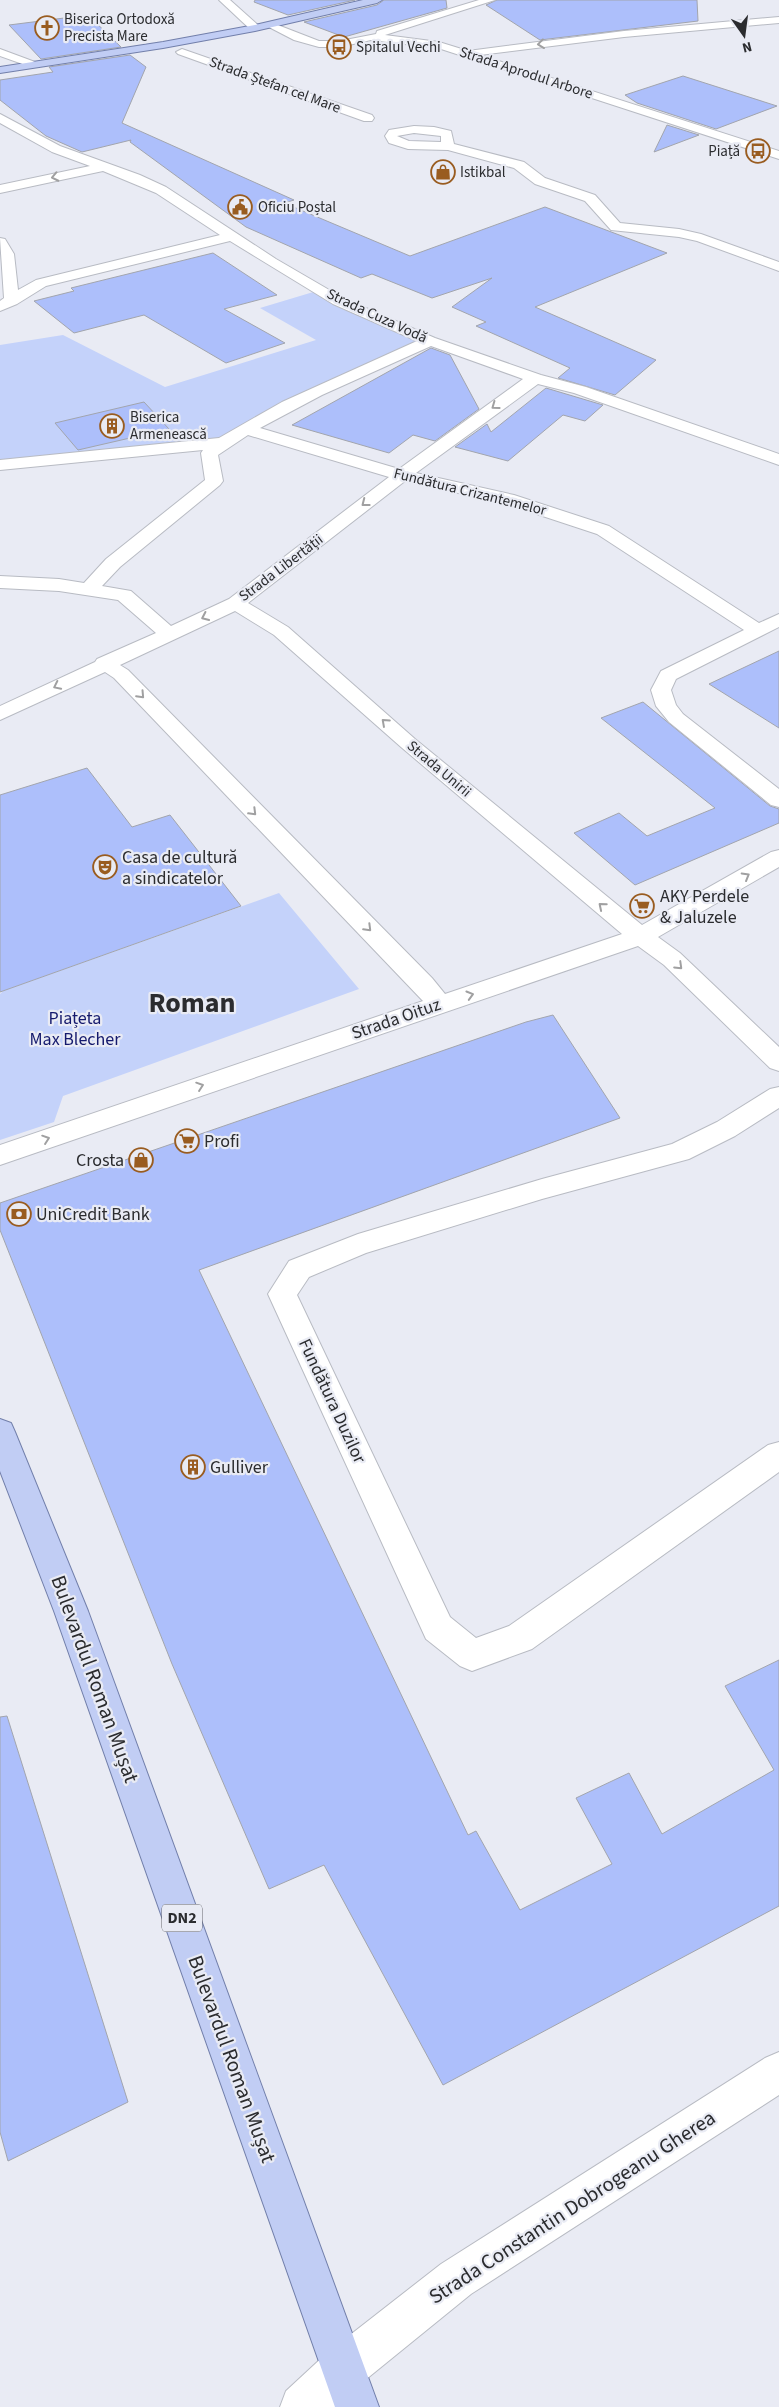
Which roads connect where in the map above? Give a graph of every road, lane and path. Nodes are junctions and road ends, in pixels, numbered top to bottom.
1 (224, 0) edge
2 (377, 0) edge
3 (490, 0) edge
4 (779, 20) edge
5 (270, 25) junction
6 (255, 28) junction
7 (624, 34) junction
8 (371, 37) junction
9 (0, 52) edge
10 (182, 52) dead end
11 (464, 53) junction
12 (32, 64) junction
13 (504, 66) junction
14 (0, 70) edge
15 (0, 118) edge
16 (368, 118) dead end
17 (448, 146) dead end
18 (779, 155) edge
19 (102, 167) junction
20 (0, 189) edge
21 (616, 227) junction
22 (598, 234) dead end
23 (233, 236) junction
24 (0, 242) edge
25 (779, 267) edge
26 (6, 304) edge
27 (430, 341) junction
28 (535, 378) junction
29 (247, 429) junction
30 (222, 443) junction
31 (779, 460) edge
32 (0, 465) edge
33 (402, 475) junction
34 (0, 582) edge
35 (89, 589) junction
36 (236, 603) junction
37 (779, 620) edge
38 (757, 630) junction
39 (168, 634) junction
40 (104, 663) junction
41 (0, 714) edge
42 (779, 800) edge
43 (779, 857) edge
44 (641, 936) junction
45 (439, 1004) junction
46 (779, 1062) edge
47 (779, 1096) edge
48 (0, 1155) edge
49 (0, 1432) edge
50 (779, 1455) edge
51 (779, 2072) edge
52 (343, 2369) junction
53 (302, 2407) edge
54 (357, 2407) edge

1 - 6 street
2 - 5 main road
3 - 8 street
4 - 7 street
5 - 6 main road
5 - 8 street, Strada Aprodul Arbore
6 - 12 main road
7 -> 11 street
7 - 13 street
8 - 11 street, Strada Aprodul Arbore
9 - 12 street
10 - 16 street, Strada Ștefan cel Mare
11 - 13 street, Strada Aprodul Arbore
12 - 14 main road
13 - 18 street, Strada Aprodul Arbore
15 - 19 street, Strada Cuza Vodă
17 - 21 street
19 -> 20 street
19 - 23 street, Strada Cuza Vodă
21 - 22 street
21 - 25 street
23 - 26 street
23 - 27 street, Strada Cuza Vodă
24 - 26 street
27 - 28 street, Strada Cuza Vodă
27 - 29 street
28 - 31 street, Strada Cuza Vodă
28 -> 33 street, Strada Libertății
29 - 30 street
29 - 33 street, Fundătura Crizantemelor
30 - 32 street
30 - 35 street
33 -> 36 street, Strada Libertății
33 - 38 street, Fundătura Crizantemelor
34 - 35 street
35 - 39 street
36 -> 39 street, Strada Libertății
44 -> 36 street, Strada Unirii
37 - 38 street
38 - 42 street
39 - 40 street, Strada Libertății
40 -> 41 street, Strada Libertății
40 -> 45 street
44 -> 43 street, Strada Oituz
45 -> 44 street, Strada Oituz
44 -> 46 street, Strada Unirii
48 -> 45 street, Strada Oituz
47 - 50 street, Fundătura Duzilor
49 - 52 main road, Bulevardul Roman Mușat / DN2
51 - 52 street, Strada Constantin Dobrogeanu Gherea
52 - 53 street, Strada Constantin Dobrogeanu Gherea
52 - 54 main road, Bulevardul Roman Mușat / DN2

